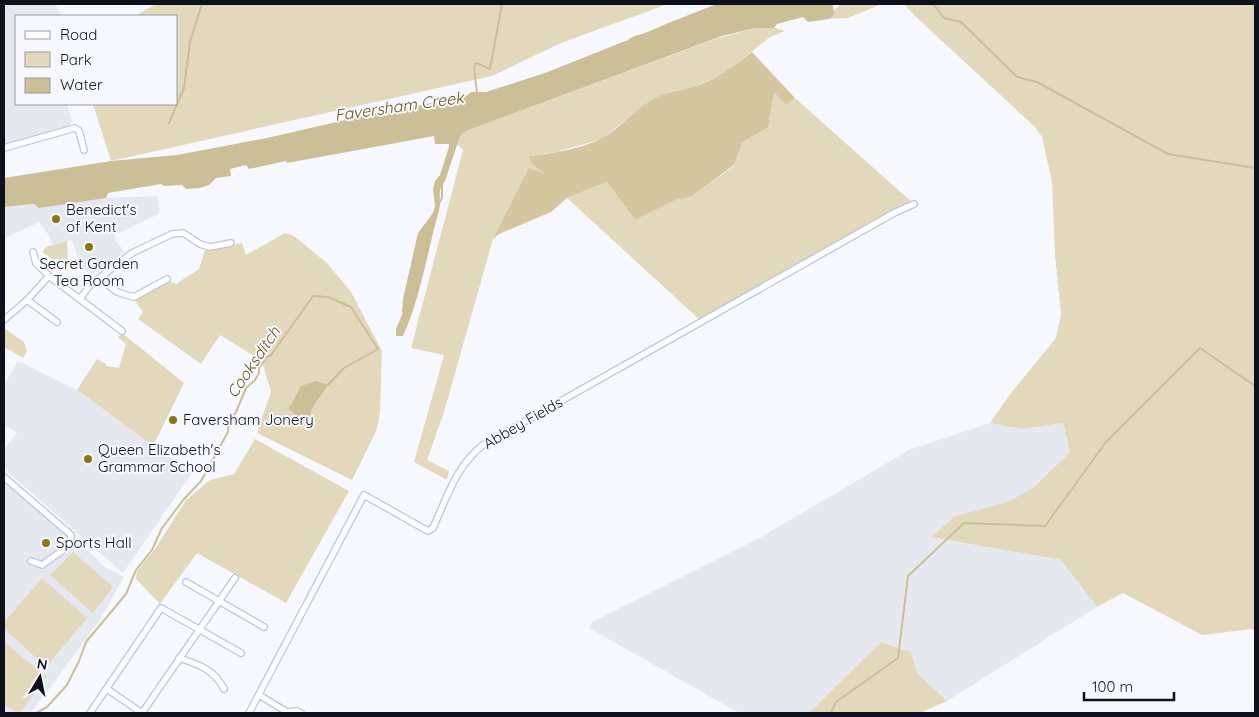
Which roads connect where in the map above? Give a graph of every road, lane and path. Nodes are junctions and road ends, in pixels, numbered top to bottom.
1 (4, 148) edge
2 (84, 150) dead end
3 (914, 204) dead end
4 (231, 243) dead end
5 (32, 252) dead end
6 (49, 276) junction
7 (99, 278) junction
8 (167, 278) dead end
9 (80, 299) junction
10 (28, 300) junction
11 (4, 320) edge
12 (57, 322) dead end
13 (122, 331) dead end
14 (4, 477) edge
15 (31, 561) dead end
16 (234, 578) dead end
17 (186, 582) dead end
18 (219, 600) junction
19 (264, 627) dead end
20 (199, 629) junction
21 (242, 653) dead end
22 (180, 658) junction
23 (226, 678) dead end
24 (220, 682) junction
25 (106, 689) junction
26 (224, 689) dead end
27 (259, 695) junction
28 (90, 713) edge
29 (142, 713) edge
30 (249, 713) edge
31 (301, 713) edge

1 - 2 street
3 - 27 street, Abbey Fields
4 - 7 street
5 - 6 street
6 - 9 street
6 - 10 street
7 - 8 street
7 - 9 street
9 - 13 street
10 - 11 street
10 - 12 street
14 - 15 street
16 - 18 street
17 - 18 street
18 - 19 street
18 - 20 street
20 - 21 street
20 - 22 street
20 - 25 street
22 - 24 street
22 - 29 street
23 - 24 street
24 - 26 street
25 - 28 street
25 - 29 street
27 - 30 street, Abbey Fields
27 - 31 street

